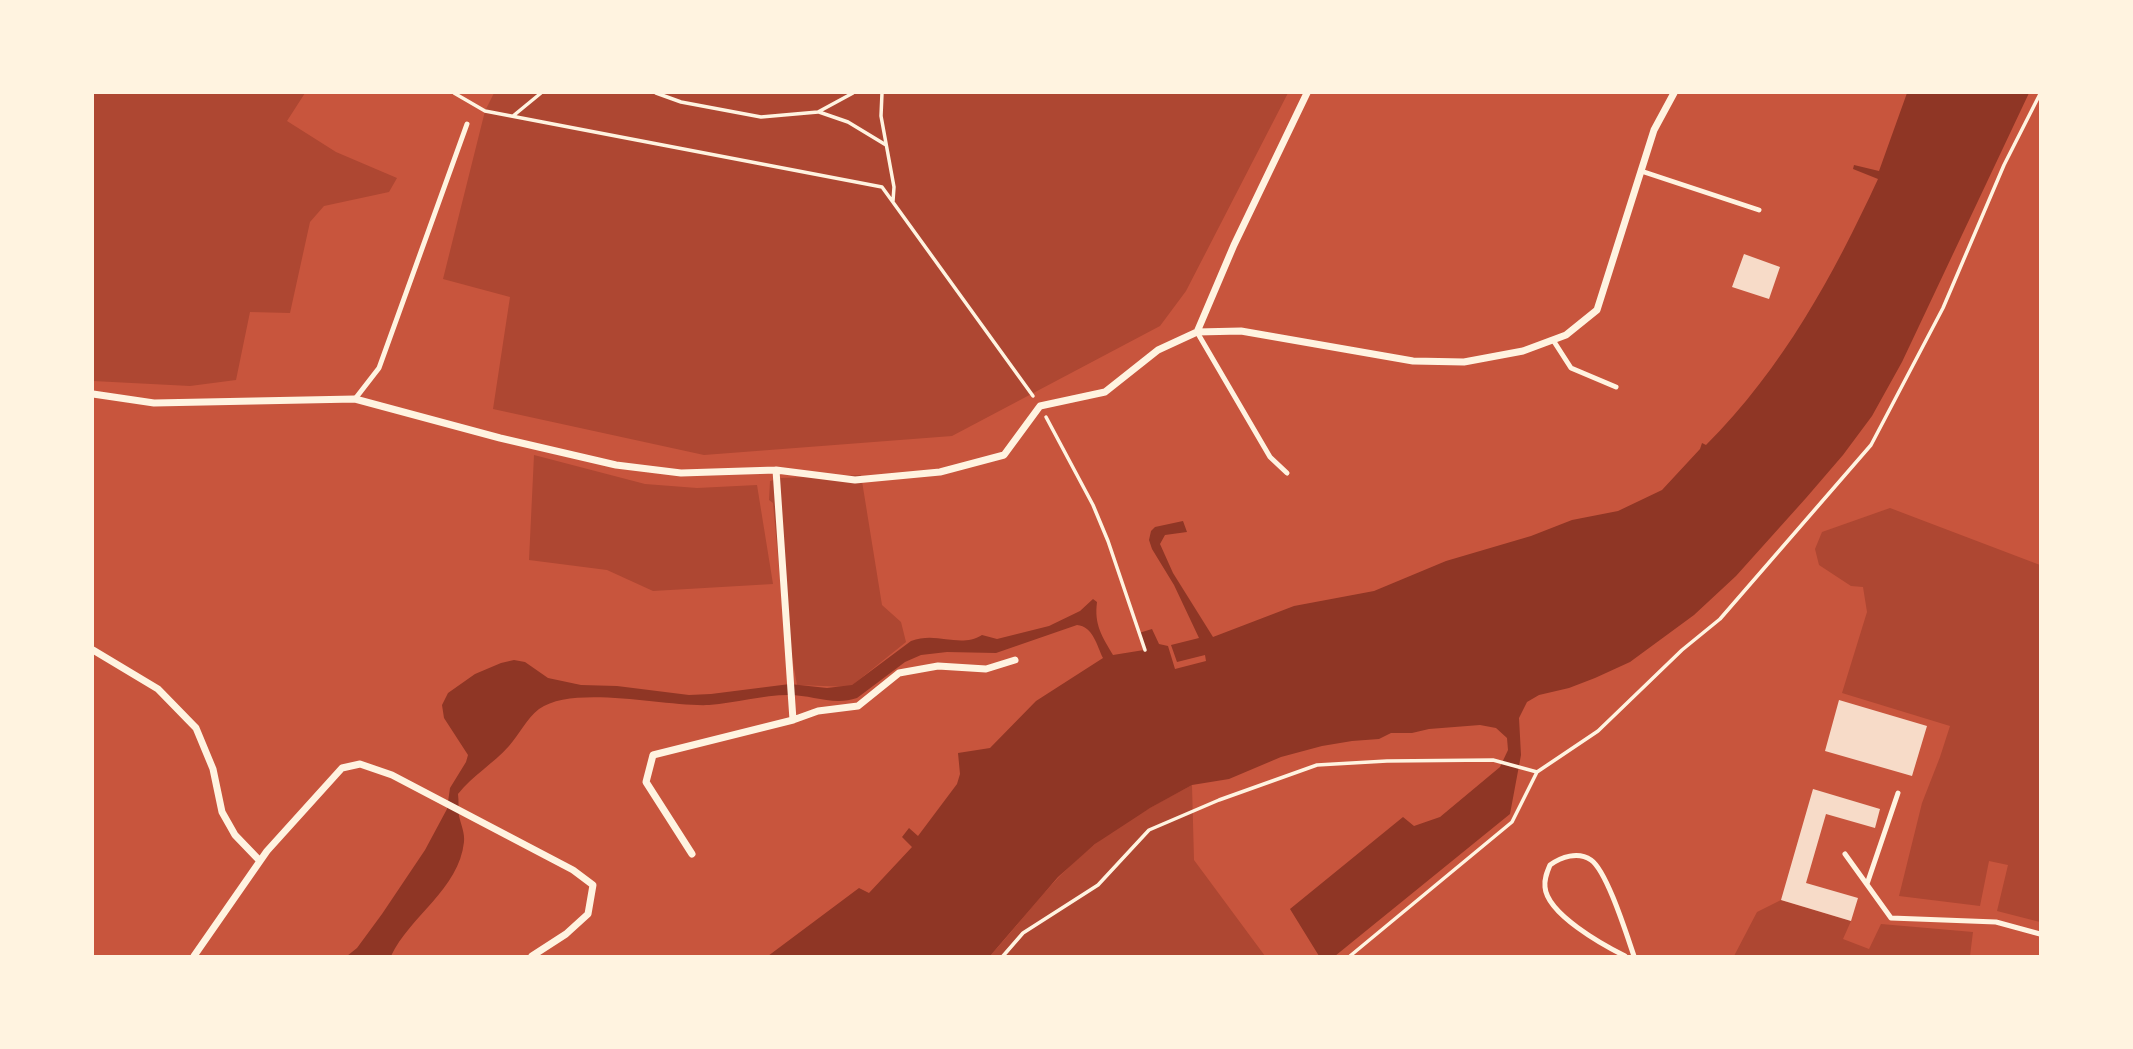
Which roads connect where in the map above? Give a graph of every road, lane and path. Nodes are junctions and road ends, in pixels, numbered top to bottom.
1 (454, 93) edge
2 (541, 93) edge
3 (656, 93) edge
4 (853, 93) edge
5 (882, 93) edge
6 (1307, 93) edge
7 (1674, 93) edge
8 (2040, 94) edge
9 (818, 112) junction
10 (513, 116) junction
11 (467, 124) dead end
12 (886, 145) junction
13 (1640, 171) junction
14 (893, 203) junction
15 (1759, 210) dead end
16 (1197, 332) junction
17 (1553, 340) junction
18 (1616, 387) dead end
19 (93, 394) edge
20 (355, 399) junction
21 (1040, 406) junction
22 (776, 470) junction
23 (1287, 473) dead end
24 (93, 650) edge
25 (1145, 650) dead end
26 (1015, 660) dead end
27 (793, 720) junction
28 (1537, 772) junction
29 (1898, 793) dead end
30 (692, 854) dead end
31 (1845, 854) dead end
32 (260, 861) junction
33 (1867, 884) junction
34 (2040, 934) edge
35 (194, 956) edge
36 (532, 956) edge
37 (1003, 956) edge
38 (1350, 956) edge
39 (1625, 956) edge
40 (1634, 956) edge

1 - 10 path
2 - 10 path
3 - 9 path
4 - 9 path
5 - 12 path
6 - 16 street
7 - 13 street
8 - 28 path
9 - 12 path
10 - 14 path
11 - 20 lane
12 - 14 path
13 - 15 lane
13 - 17 street
14 - 21 path
16 - 17 street
16 - 21 street
16 - 23 lane
17 - 18 lane
19 - 20 street
20 - 22 street
21 - 22 street
21 - 25 path
22 - 27 street
24 - 32 street
26 - 27 street
27 - 30 street
28 - 37 path
28 - 38 path
29 - 33 lane
31 - 33 lane
32 - 35 street
32 - 36 street
33 - 34 lane
39 - 40 lane

